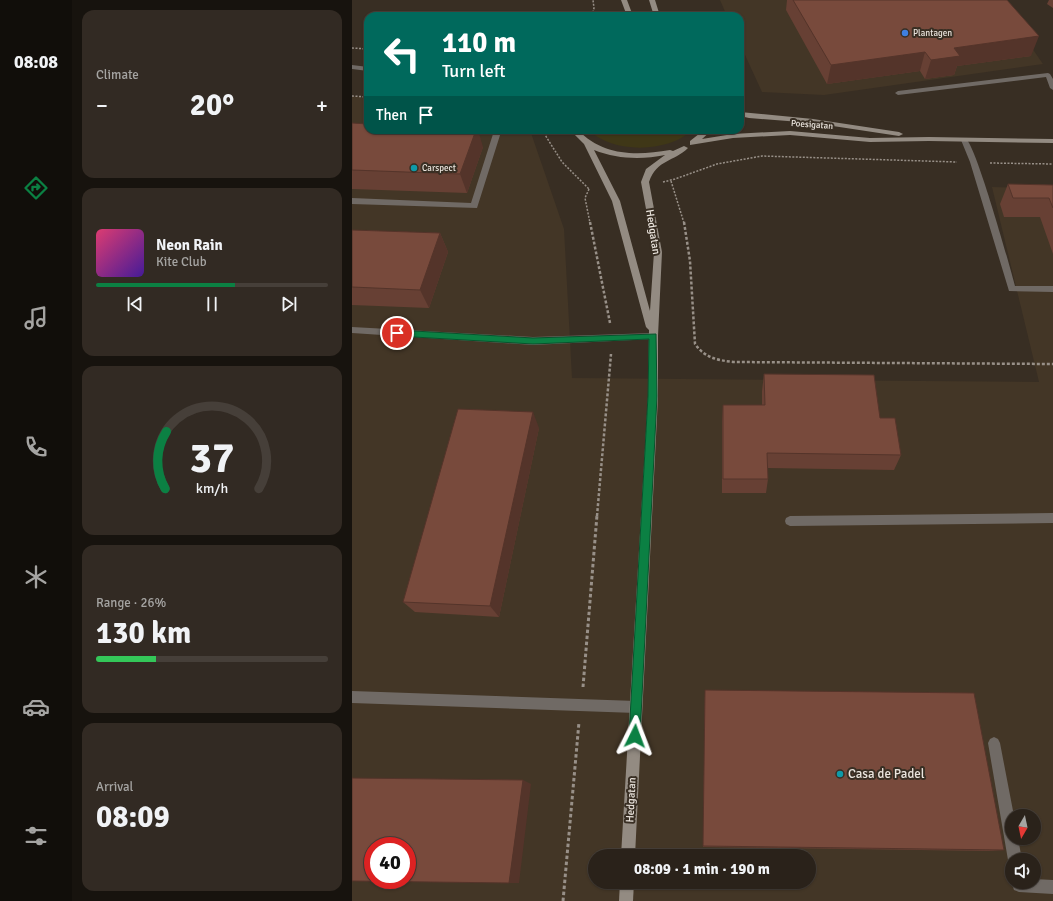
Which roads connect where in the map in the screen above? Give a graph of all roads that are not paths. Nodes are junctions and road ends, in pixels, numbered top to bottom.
1 (624, 0) edge
2 (652, 0) edge
3 (628, 12) edge
4 (656, 12) edge
5 (352, 67) edge
6 (364, 68) edge
7 (1053, 88) edge
8 (898, 93) dead end
9 (744, 114) edge
10 (496, 134) edge
11 (578, 134) edge
12 (704, 134) edge
13 (929, 139) junction
14 (965, 140) junction
15 (1053, 141) edge
16 (587, 142) junction
17 (693, 143) junction
18 (684, 148) junction
19 (352, 201) edge
20 (1053, 289) edge
21 (352, 330) edge
22 (653, 336) junction
23 (1053, 518) edge
24 (790, 521) dead end
25 (352, 697) edge
26 (636, 707) junction
27 (994, 743) dead end
28 (628, 849) edge
29 (1013, 853) edge
30 (1041, 887) edge
31 (1053, 887) edge
32 (627, 889) edge
33 (626, 901) edge

1 - 3 street
2 - 4 street
5 - 6 street
7 - 8 street
9 - 13 street, Poesigatan
10 - 19 street
11 - 16 street
12 - 17 street
13 - 14 street, Poesigatan
13 - 17 street, Poesigatan
14 - 15 street, Poesigatan
14 - 20 street
16 - 18 street
16 - 22 street, Hedgatan
17 - 18 street
18 - 22 street, Hedgatan
21 - 22 street
22 - 26 street, Hedgatan
23 - 24 street
25 - 26 street
26 - 28 street, Hedgatan
27 - 29 street
30 - 31 street
32 - 33 street

